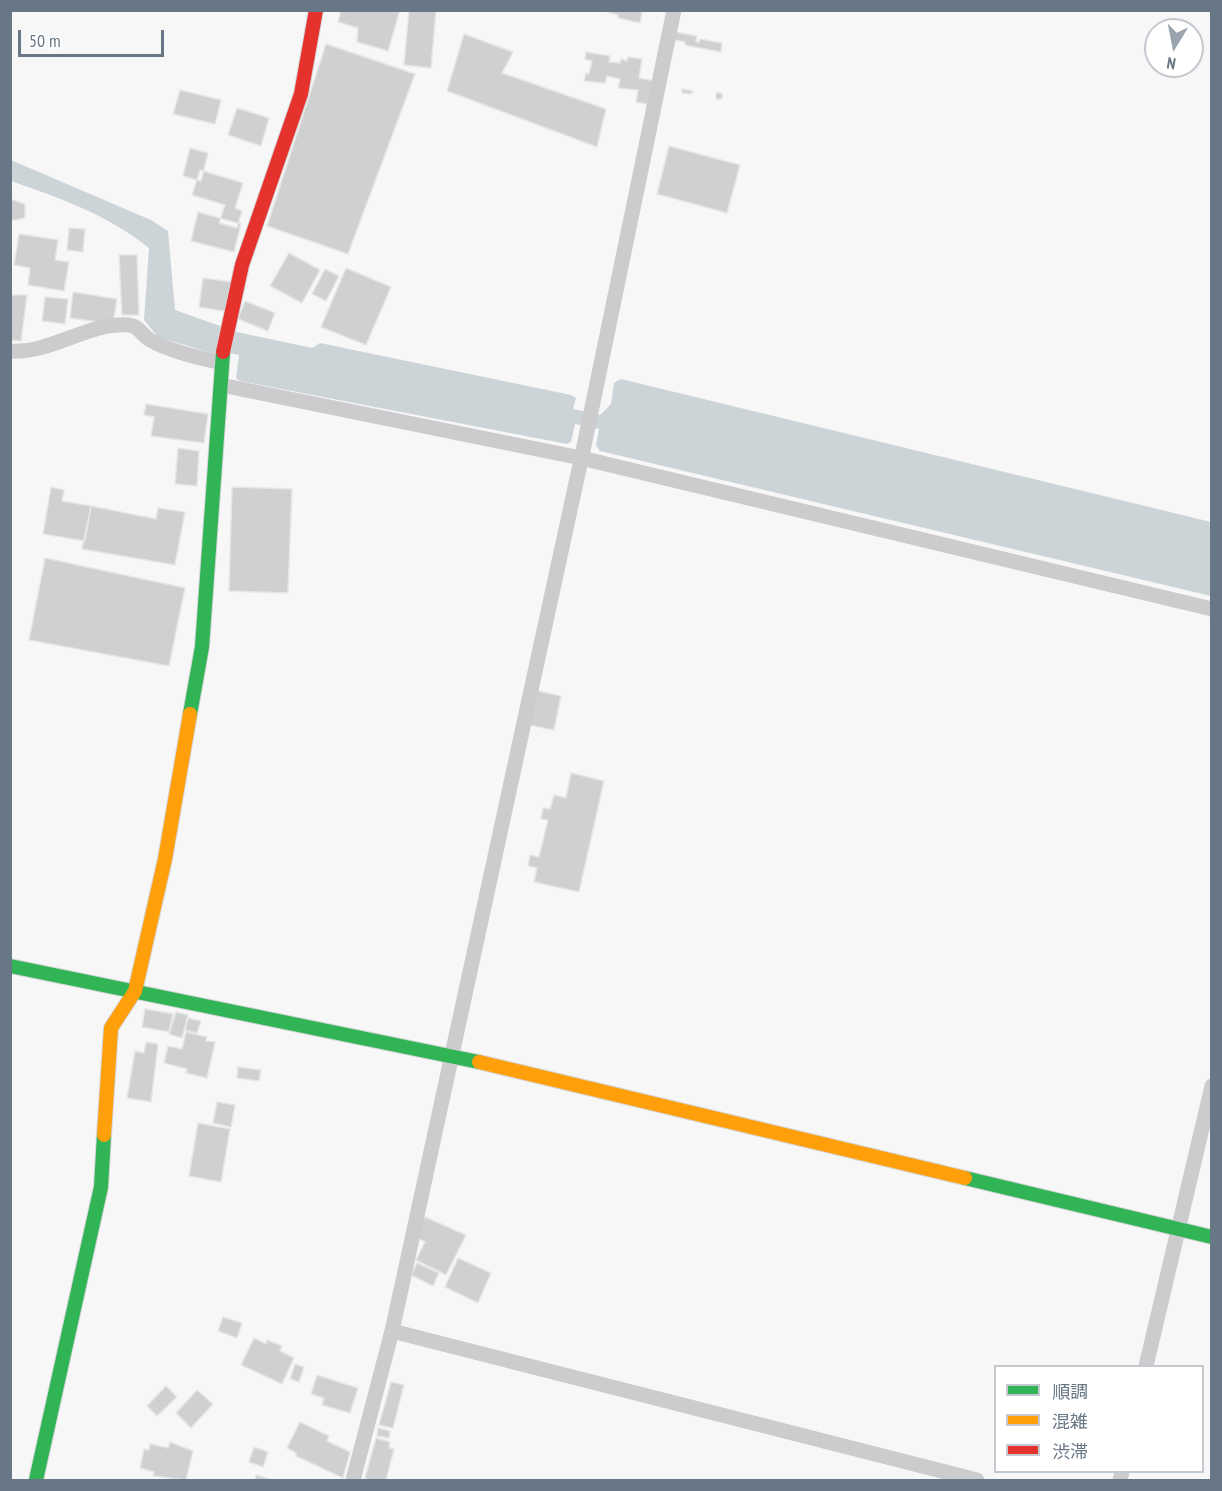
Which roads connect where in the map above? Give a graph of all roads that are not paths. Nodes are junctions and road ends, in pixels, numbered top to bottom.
1 (316, 10) edge
2 (674, 10) edge
3 (10, 351) edge
4 (221, 363) junction
5 (221, 386) junction
6 (582, 452) junction
7 (1212, 609) edge
8 (10, 966) edge
9 (135, 991) junction
10 (452, 1056) junction
11 (1212, 1086) edge
12 (1177, 1228) junction
13 (1212, 1237) edge
14 (392, 1331) junction
15 (1146, 1365) edge
16 (36, 1480) edge
17 (353, 1480) edge
18 (977, 1480) edge

1 - 4 street
2 - 6 street
3 - 4 street
4 - 5 street
5 - 6 street
5 - 9 street
6 - 7 street
6 - 10 street
8 - 9 street
9 - 10 street
9 - 16 street
10 - 12 street
10 - 14 street
11 - 12 street
12 - 13 street
12 - 15 street
14 - 17 street
14 - 18 street

